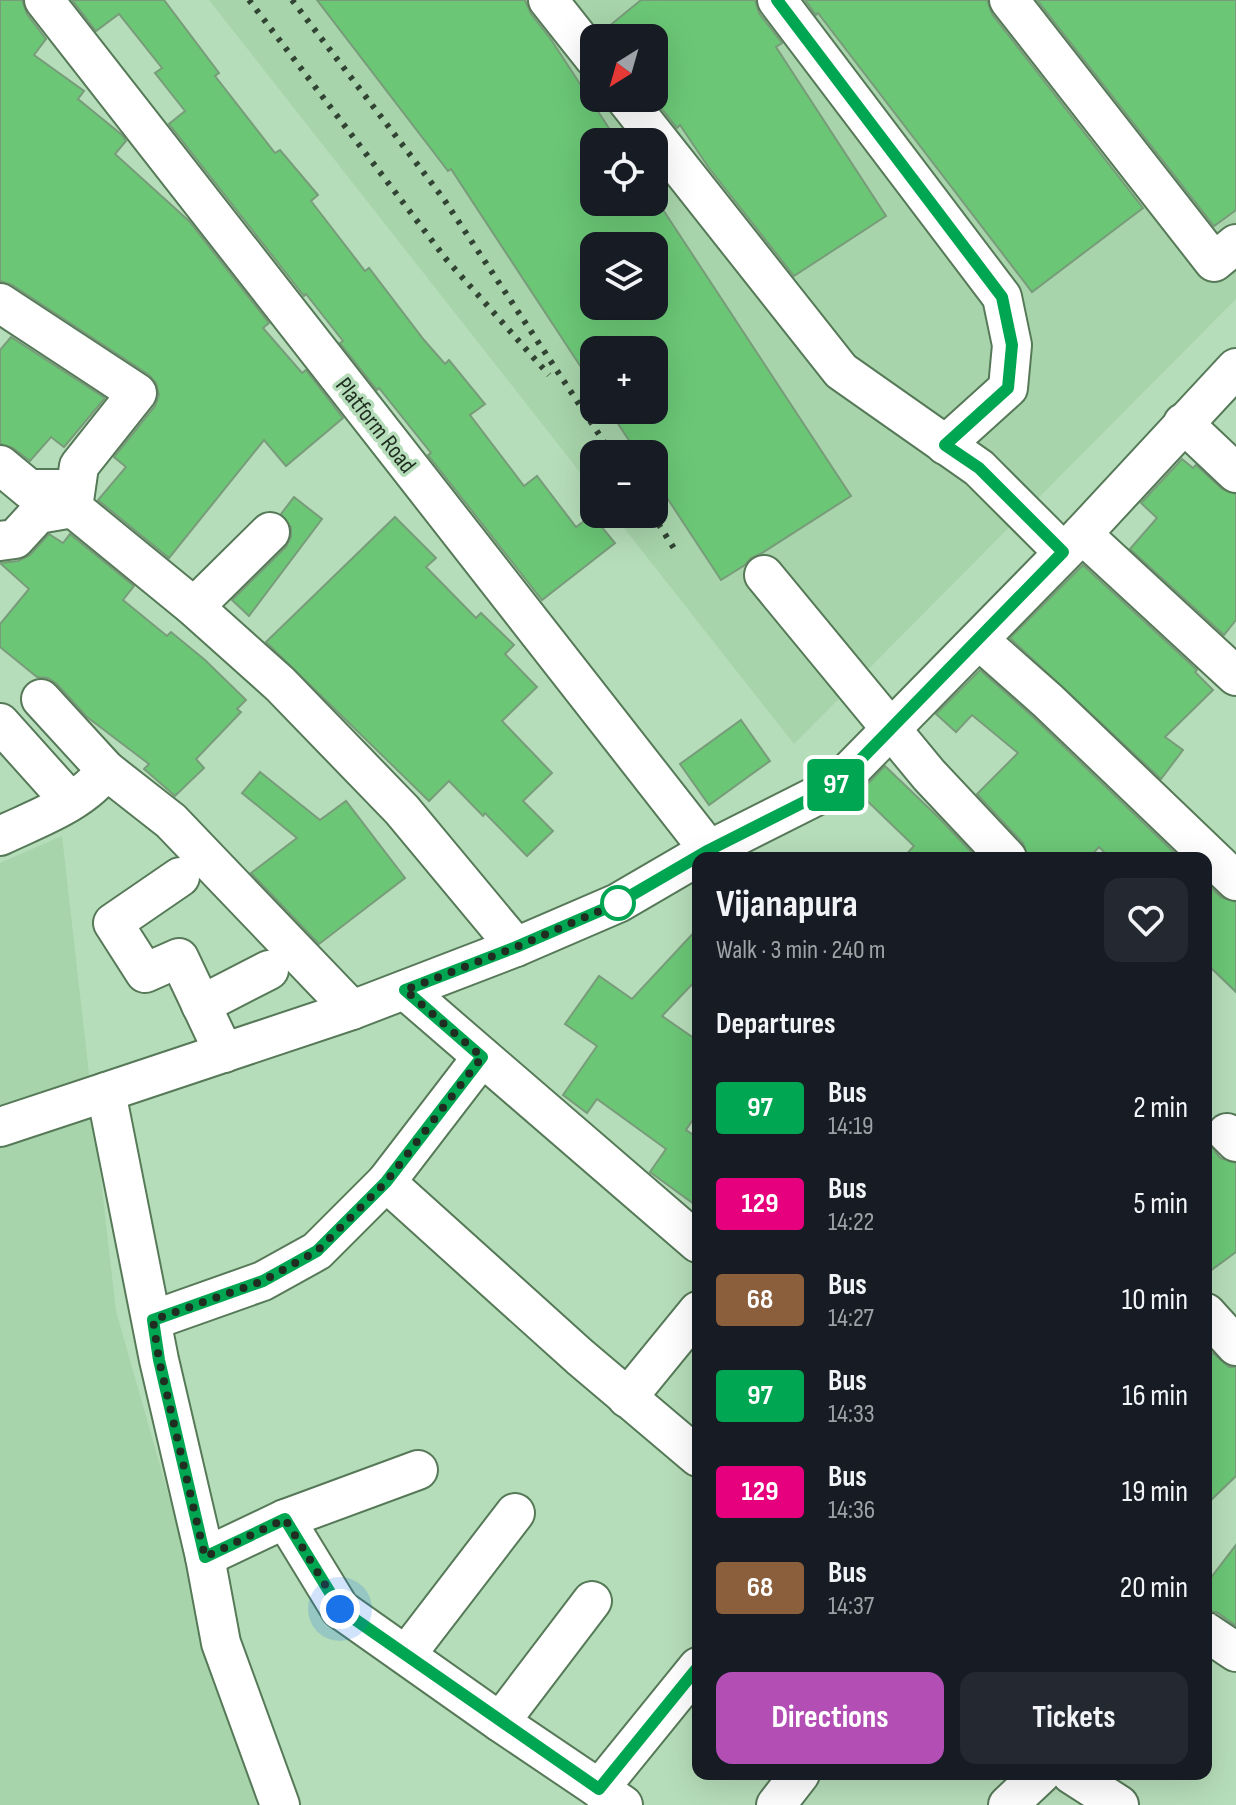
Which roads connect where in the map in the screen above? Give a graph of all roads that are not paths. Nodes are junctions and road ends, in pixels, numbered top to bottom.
1 (44, 0) edge
2 (548, 0) edge
3 (777, 0) edge
4 (1009, 0) edge
5 (580, 40) edge
6 (636, 112) edge
7 (1236, 244) edge
8 (0, 303) edge
9 (1236, 368) edge
10 (1183, 423) junction
11 (945, 445) junction
12 (0, 465) edge
13 (1236, 473) edge
14 (74, 498) junction
15 (270, 532) dead end
16 (0, 541) edge
17 (1073, 543) junction
18 (764, 575) dead end
19 (194, 607) junction
20 (979, 640) junction
21 (1236, 676) edge
22 (41, 699) dead end
23 (0, 723) edge
24 (891, 729) junction
25 (106, 770) junction
26 (70, 801) junction
27 (0, 836) edge
28 (729, 849) edge
29 (1001, 852) edge
30 (1206, 852) edge
31 (1212, 858) edge
32 (692, 867) edge
33 (180, 877) dead end
34 (1236, 881) edge
35 (516, 947) junction
36 (269, 970) dead end
37 (405, 990) junction
38 (201, 1005) junction
39 (352, 1010) junction
40 (224, 1053) junction
41 (482, 1057) junction
42 (106, 1092) junction
43 (0, 1127) edge
44 (386, 1182) junction
45 (692, 1238) edge
46 (692, 1318) edge
47 (153, 1320) junction
48 (1212, 1320) edge
49 (1236, 1346) edge
50 (627, 1398) junction
51 (692, 1452) edge
52 (418, 1470) dead end
53 (515, 1513) dead end
54 (285, 1519) junction
55 (205, 1557) junction
56 (592, 1601) dead end
57 (1212, 1636) edge
58 (1236, 1652) edge
59 (406, 1655) junction
60 (692, 1676) edge
61 (500, 1722) junction
62 (795, 1780) edge
63 (1035, 1780) edge
64 (1080, 1780) edge
65 (611, 1797) edge
66 (1011, 1804) edge
67 (280, 1805) edge
68 (776, 1805) edge
69 (1119, 1805) edge

1 - 28 street, Platform Road
2 - 5 street
3 - 11 street
4 - 7 street
6 - 11 street
8 - 14 street
9 - 10 street
10 - 13 street
10 - 17 street
11 - 17 street
12 - 14 street
14 - 16 street
14 - 19 street
15 - 19 street
17 - 20 street
17 - 21 street
18 - 24 street
19 - 35 street
20 - 24 street
20 - 30 street
22 - 25 street
23 - 26 street
24 - 28 street
24 - 29 street
25 - 26 street
25 - 39 street
26 - 27 street
31 - 34 street
32 - 35 street
33 - 38 street
35 - 37 street
36 - 38 street
37 - 39 street
37 - 41 street
38 - 40 street
39 - 40 street
40 - 42 street
41 - 44 street
41 - 45 street
42 - 43 street
42 - 47 street
44 - 47 street
44 - 50 street
46 - 50 street
47 - 55 street
48 - 49 street
50 - 51 street
52 - 54 street
53 - 59 street
54 - 55 street
54 - 59 street
55 - 67 street
56 - 61 street
57 - 58 street
59 - 61 street
60 - 65 street
61 - 65 street
62 - 68 street
63 - 66 street
64 - 69 street

